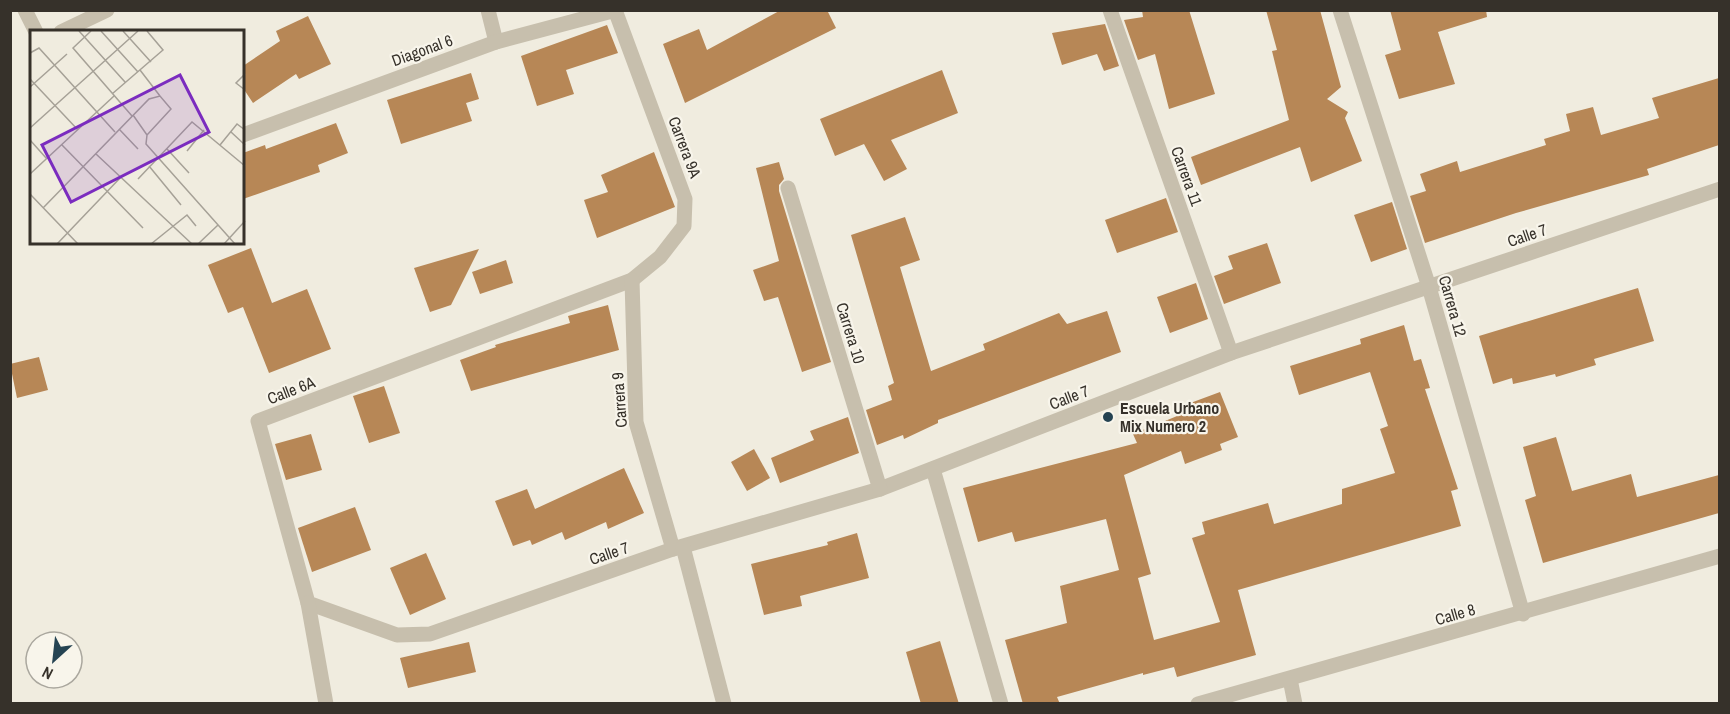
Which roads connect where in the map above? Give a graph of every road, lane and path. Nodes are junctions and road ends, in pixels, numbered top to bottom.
1 (25, 10) edge
2 (107, 10) edge
3 (488, 10) edge
4 (1110, 10) edge
5 (1340, 10) edge
6 (615, 11) edge
7 (35, 30) edge
8 (65, 30) edge
9 (496, 42) junction
10 (244, 135) edge
11 (788, 188) dead end
12 (1719, 189) edge
13 (632, 280) junction
14 (1429, 287) junction
15 (1231, 353) junction
16 (933, 470) junction
17 (880, 489) junction
18 (678, 548) junction
19 (1719, 556) edge
20 (308, 603) junction
21 (1523, 614) junction
22 (1290, 679) junction
23 (326, 704) edge
24 (724, 704) edge
25 (1001, 704) edge
26 (1198, 704) edge
27 (1295, 704) edge

1 - 7 street
2 - 8 street
3 - 9 street
4 - 15 street, Carrera 11
5 - 14 street, Carrera 12
6 - 9 street, Diagonal 6
6 - 13 street, Carrera 9A
9 - 10 street, Diagonal 6
11 - 17 street, Carrera 10
12 - 14 street, Calle 7
13 - 18 street, Carrera 9
13 - 20 street, Calle 6A
14 - 15 street, Calle 7
14 - 21 street, Carrera 12
15 - 16 street, Calle 7
16 - 17 street, Calle 7
16 - 25 street
17 - 18 street, Calle 7
18 - 20 street, Calle 7
18 - 24 street, Carrera 9
19 - 21 street, Calle 8
20 - 23 street
21 - 22 street, Calle 8
22 - 26 street, Calle 8
22 - 27 street

